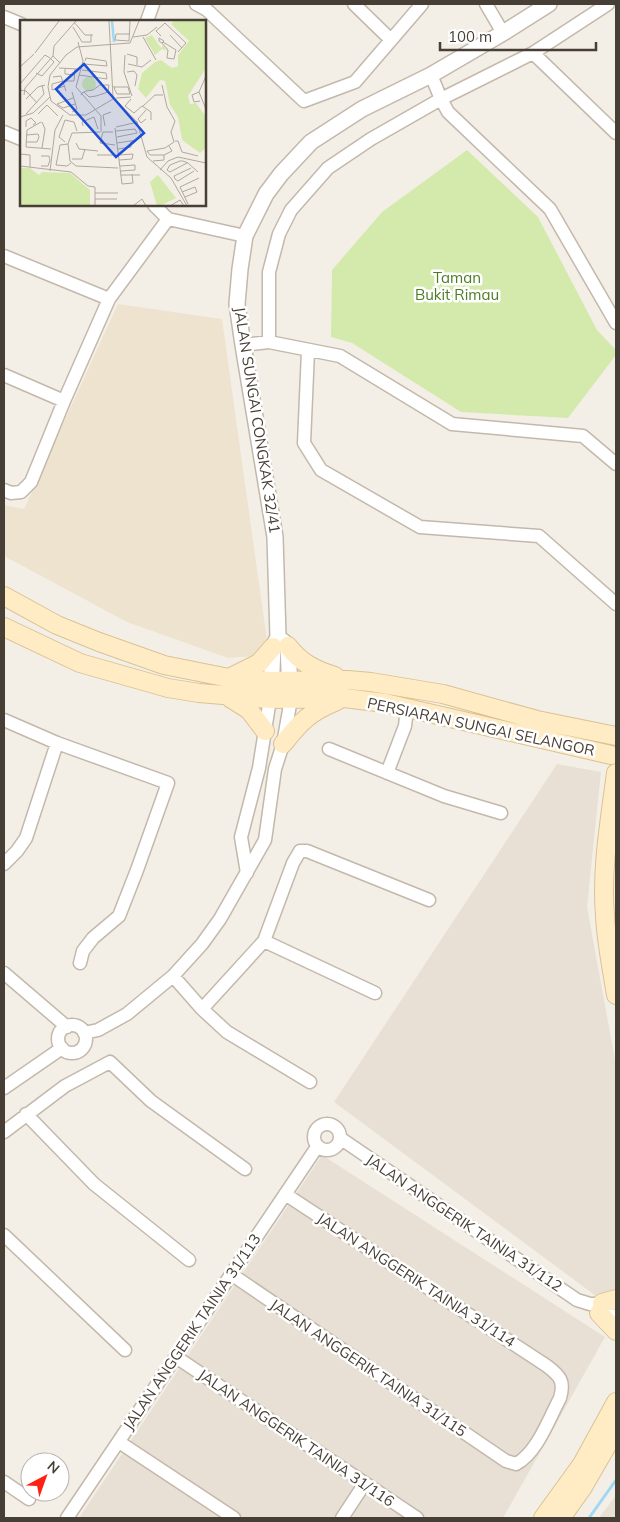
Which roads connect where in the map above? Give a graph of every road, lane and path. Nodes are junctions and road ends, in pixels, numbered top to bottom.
1 (153, 4) edge
2 (196, 4) edge
3 (354, 4) edge
4 (422, 4) edge
5 (486, 4) edge
6 (549, 4) edge
7 (608, 4) edge
8 (4, 17) edge
9 (147, 20) edge
10 (20, 24) edge
11 (503, 33) junction
12 (390, 39) junction
13 (533, 53) junction
14 (431, 75) junction
15 (441, 99) junction
16 (4, 132) edge
17 (616, 133) edge
18 (20, 139) edge
19 (155, 206) edge
20 (168, 219) junction
21 (245, 236) junction
22 (4, 256) edge
23 (109, 299) junction
24 (616, 323) edge
25 (269, 342) junction
26 (243, 345) junction
27 (308, 351) junction
28 (4, 375) edge
29 (64, 401) junction
30 (616, 464) edge
31 (4, 490) edge
32 (4, 596) edge
33 (616, 604) edge
34 (4, 627) edge
35 (280, 643) junction
36 (229, 678) junction
37 (348, 680) junction
38 (272, 682) junction
39 (290, 690) junction
40 (224, 695) junction
41 (344, 698) junction
42 (270, 700) junction
43 (407, 708) junction
44 (4, 720) edge
45 (265, 731) junction
46 (616, 737) edge
47 (57, 743) junction
48 (283, 744) junction
49 (329, 749) dead end
50 (614, 761) edge
51 (387, 773) junction
52 (616, 774) edge
53 (248, 809) junction
54 (270, 812) junction
55 (501, 813) dead end
56 (4, 864) edge
57 (247, 873) junction
58 (429, 900) dead end
59 (264, 941) junction
60 (80, 962) dead end
61 (4, 975) edge
62 (173, 976) junction
63 (375, 993) dead end
64 (616, 995) edge
65 (202, 1009) junction
66 (67, 1027) junction
67 (84, 1033) junction
68 (62, 1048) junction
69 (310, 1082) dead end
70 (4, 1088) edge
71 (26, 1114) junction
72 (4, 1132) edge
73 (340, 1138) junction
74 (317, 1147) junction
75 (245, 1169) dead end
76 (285, 1194) junction
77 (4, 1235) edge
78 (189, 1260) dead end
79 (231, 1274) junction
80 (607, 1307) edge
81 (616, 1330) edge
82 (125, 1350) dead end
83 (176, 1357) junction
84 (616, 1402) edge
85 (616, 1430) edge
86 (119, 1442) junction
87 (506, 1461) joint
88 (4, 1482) edge
89 (365, 1483) junction
90 (20, 1492) edge
91 (67, 1518) edge
92 (234, 1518) edge
93 (342, 1518) edge
94 (417, 1518) edge
95 (543, 1518) edge
96 (561, 1518) edge

1 - 9 street
2 - 12 street
3 - 12 street
4 - 12 street
5 - 11 street
6 - 11 street, JALAN SUNGAI CONGKAK 32/41
7 - 13 street
8 - 10 street
11 - 14 street, JALAN SUNGAI CONGKAK 32/41
13 - 15 street
13 - 17 street
14 - 15 street
14 - 21 street, JALAN SUNGAI CONGKAK 32/41
15 - 24 street
15 - 25 street
16 - 18 street
19 - 20 street
20 - 21 street
20 - 23 street
21 - 26 street, JALAN SUNGAI CONGKAK 32/41
22 - 23 street
23 - 29 street
25 - 26 street
25 - 27 street
26 - 35 street, JALAN SUNGAI CONGKAK 32/41
27 - 30 street
27 - 33 street
28 - 29 street
29 - 31 street
32 - 36 main road, PERSIARAN SUNGAI SELANGOR
34 - 40 main road, PERSIARAN SUNGAI SELANGOR
35 - 36 main road
35 - 37 main road
35 - 38 street
35 - 39 street
36 - 38 main road, PERSIARAN SUNGAI SELANGOR
37 - 39 main road, PERSIARAN SUNGAI SELANGOR
37 - 46 main road, PERSIARAN SUNGAI SELANGOR
38 - 39 main road, PERSIARAN SUNGAI SELANGOR
38 - 42 street
39 - 41 main road, PERSIARAN SUNGAI SELANGOR
39 - 42 main road, PERSIARAN SUNGAI SELANGOR
39 - 48 street
40 - 42 main road, PERSIARAN SUNGAI SELANGOR
40 - 45 main road
41 - 43 main road, PERSIARAN SUNGAI SELANGOR
41 - 48 main road
42 - 45 street
43 - 50 main road, PERSIARAN SUNGAI SELANGOR
43 - 51 street
44 - 47 street
45 - 53 street
46 - 50 main road
47 - 56 street
47 - 60 street
48 - 54 street
49 - 51 street
51 - 55 street
52 - 64 main road
53 - 54 street
53 - 57 street
54 - 57 street
57 - 62 street
58 - 59 street
59 - 63 street
59 - 65 street
61 - 66 street
62 - 65 street
62 - 67 street
65 - 69 street
66 - 67 street
66 - 68 street
67 - 68 street
68 - 70 street
71 - 72 street
71 - 75 street
71 - 78 street
73 - 74 street
73 - 74 street
73 - 80 street, JALAN ANGGERIK TAINIA 31/112
74 - 76 street, JALAN ANGGERIK TAINIA 31/113
76 - 79 street, JALAN ANGGERIK TAINIA 31/113
76 - 87 street, JALAN ANGGERIK TAINIA 31/114
77 - 82 street
79 - 83 street, JALAN ANGGERIK TAINIA 31/113
79 - 87 street, JALAN ANGGERIK TAINIA 31/115
80 - 81 main road
83 - 86 street, JALAN ANGGERIK TAINIA 31/113
83 - 89 street, JALAN ANGGERIK TAINIA 31/116
84 - 95 main road
85 - 96 main road
86 - 91 street, JALAN ANGGERIK TAINIA 31/113
86 - 92 street
88 - 90 street
89 - 93 street
89 - 94 street, JALAN ANGGERIK TAINIA 31/116

